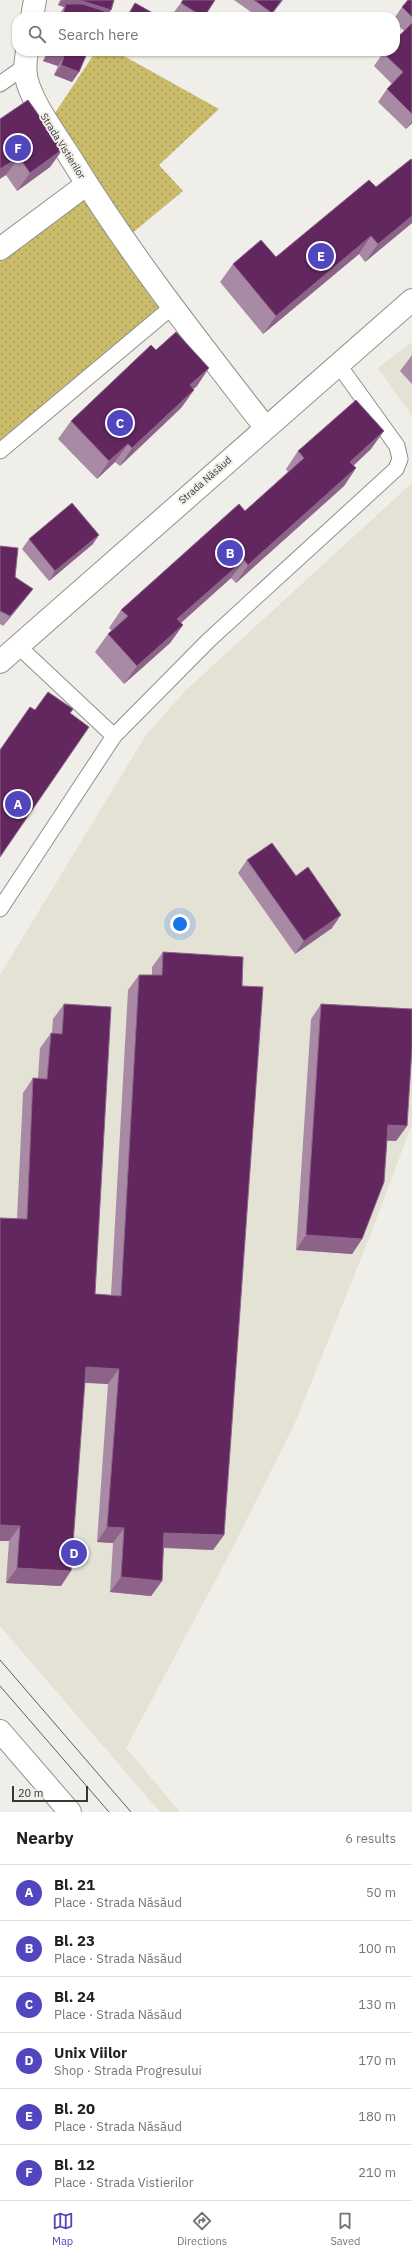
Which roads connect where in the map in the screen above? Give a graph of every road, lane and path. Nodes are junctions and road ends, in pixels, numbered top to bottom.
1 (34, 0) edge
2 (33, 12) edge
3 (25, 59) edge
4 (0, 84) edge
5 (87, 184) junction
6 (0, 249) edge
7 (412, 300) edge
8 (172, 307) junction
9 (338, 364) junction
10 (265, 427) junction
11 (0, 451) edge
12 (17, 645) junction
13 (0, 662) edge
14 (114, 736) junction
15 (0, 909) edge
16 (0, 1731) edge
17 (70, 1812) edge

1 - 2 street
3 - 4 lane
3 - 5 street, Strada Vistierilor
5 - 6 street, Strada Vistierilor
5 - 8 street
7 - 9 street, Strada Năsăud
8 - 10 street
8 - 11 lane
9 - 10 street, Strada Năsăud
9 - 14 lane
10 - 12 street, Strada Năsăud
12 - 13 street, Strada Năsăud
12 - 14 lane
14 - 15 lane
16 - 17 street

